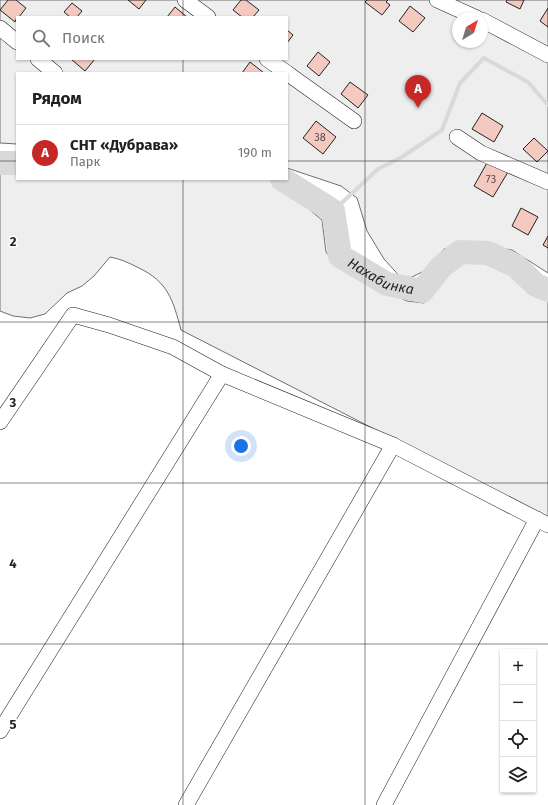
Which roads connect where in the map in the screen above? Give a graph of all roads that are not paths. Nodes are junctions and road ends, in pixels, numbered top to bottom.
1 (185, 0) edge
2 (437, 0) edge
3 (464, 12) edge
4 (207, 16) edge
5 (488, 23) edge
6 (0, 28) edge
7 (16, 41) edge
8 (548, 55) edge
9 (39, 60) edge
10 (268, 60) edge
11 (54, 72) edge
12 (286, 72) edge
13 (288, 74) edge
14 (354, 121) dead end
15 (457, 137) dead end
16 (548, 182) edge
17 (222, 374) junction
18 (0, 422) edge
19 (393, 445) junction
20 (543, 522) edge
21 (0, 731) edge
22 (186, 805) edge
23 (384, 805) edge

1 - 4 street
2 - 3 street
5 - 8 street
6 - 7 street
9 - 11 street
10 - 12 street
13 - 14 street
15 - 16 street
17 - 18 street
17 - 19 street
17 - 21 street
19 - 20 street
19 - 22 street
20 - 23 street

